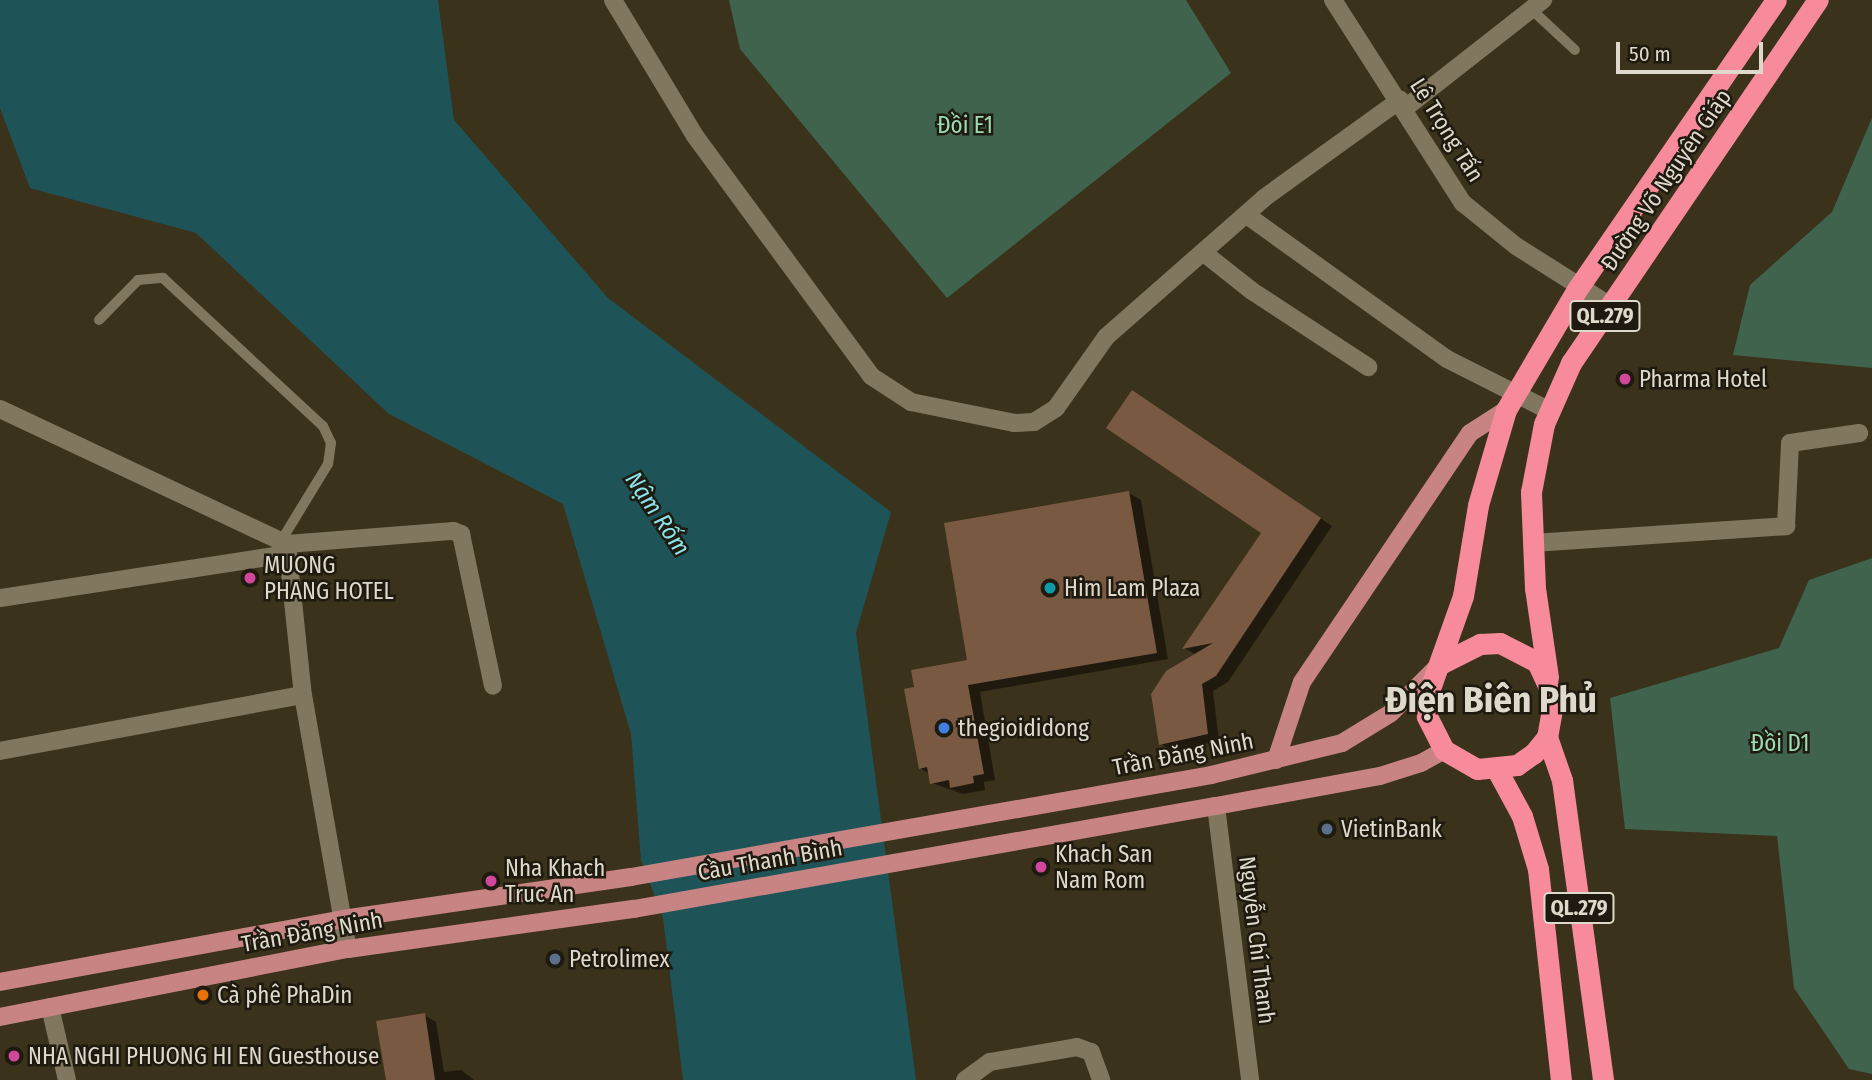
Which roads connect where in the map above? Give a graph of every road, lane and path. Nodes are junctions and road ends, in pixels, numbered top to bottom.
1 (613, 0) edge
2 (1332, 0) edge
3 (1776, 0) edge
4 (1818, 0) edge
5 (1537, 5) edge
6 (1575, 50) dead end
7 (1402, 104) junction
8 (1248, 216) junction
9 (1203, 253) junction
10 (1578, 288) junction
11 (1612, 307) junction
12 (99, 320) dead end
13 (1368, 367) dead end
14 (1509, 402) junction
15 (0, 409) edge
16 (1550, 411) junction
17 (1859, 433) dead end
18 (1533, 543) junction
19 (285, 546) junction
20 (0, 598) edge
21 (1440, 664) junction
22 (1548, 679) junction
23 (494, 686) dead end
24 (303, 695) junction
25 (1546, 737) junction
26 (1444, 750) junction
27 (0, 751) edge
28 (1276, 760) junction
29 (1497, 770) junction
30 (1211, 775) junction
31 (1216, 806) junction
32 (907, 829) joint
33 (631, 877) joint
34 (634, 909) joint
35 (343, 919) junction
36 (348, 949) junction
37 (0, 982) edge
38 (50, 1007) junction
39 (0, 1017) edge
40 (67, 1080) edge
41 (965, 1080) edge
42 (1101, 1080) edge
43 (1250, 1080) edge
44 (1561, 1080) edge
45 (1604, 1080) edge

1 - 9 street
2 - 7 street, Lê Trọng Tấn
3 - 10 highway, Đường Võ Nguyên Giáp / QL.279
4 - 11 highway, Đường Võ Nguyên Giáp / QL.279
5 - 6 lane
5 - 7 street
7 - 8 street
7 - 10 street, Lê Trọng Tấn
8 - 9 street
8 - 14 street
9 - 13 street
10 - 11 street, Lê Trọng Tấn
10 - 14 highway, Đường Võ Nguyên Giáp / QL.279
11 - 16 highway, Đường Võ Nguyên Giáp / QL.279
12 - 19 lane
14 - 16 street
14 - 21 highway, Đường Võ Nguyên Giáp / QL.279
14 - 28 main road
15 - 19 street
16 - 18 highway, Đường Võ Nguyên Giáp / QL.279
17 - 18 street
18 - 22 highway, Đường Võ Nguyên Giáp / QL.279
19 - 20 street
19 - 23 street
19 - 24 street
21 - 22 highway
21 - 26 highway, QL.279
21 - 28 main road, Trần Đăng Ninh
22 - 25 highway, QL.279
24 - 27 street
24 - 35 street
25 - 29 highway
25 - 45 highway, QL.279
26 - 29 highway
26 - 31 main road
28 - 30 main road, Trần Đăng Ninh
29 - 44 highway, QL.279
30 - 31 main road
30 - 32 main road, Trần Đăng Ninh
31 - 34 main road, Cầu Thanh Bình
31 - 43 street, Nguyễn Chí Thanh
32 - 33 main road, Cầu Thanh Bình
33 - 35 main road, Trần Đăng Ninh
34 - 36 main road, Trần Đăng Ninh
35 - 36 street
35 - 37 main road, Trần Đăng Ninh
36 - 38 main road, Trần Đăng Ninh
38 - 39 main road, Trần Đăng Ninh
38 - 40 street
41 - 42 street

